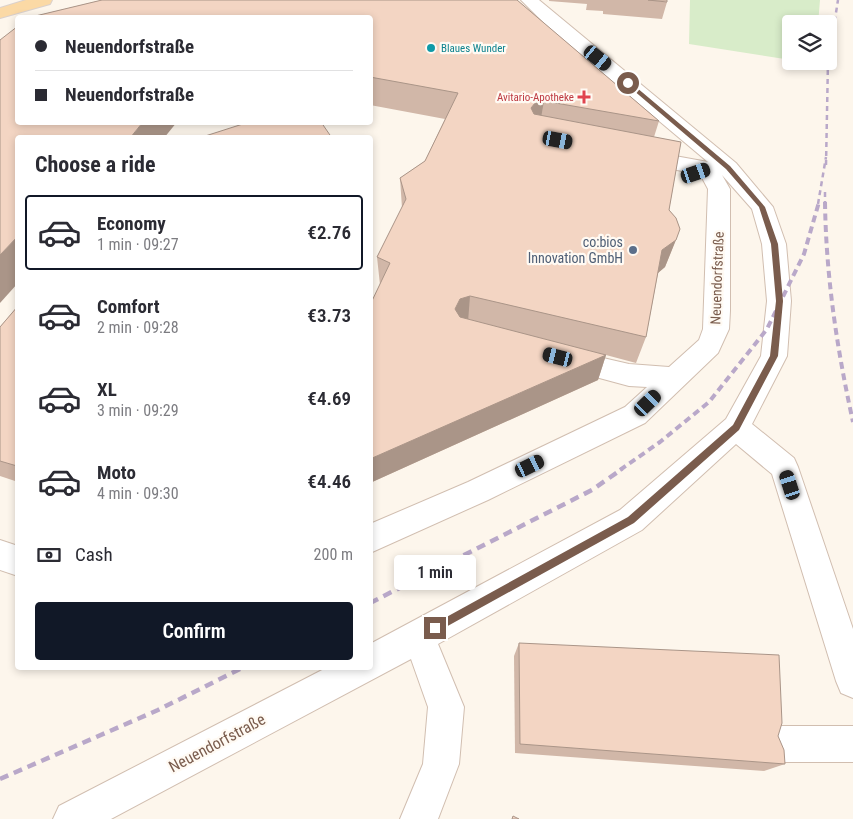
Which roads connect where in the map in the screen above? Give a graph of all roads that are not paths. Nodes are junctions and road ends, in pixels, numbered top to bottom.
1 (44, 0) edge
2 (529, 0) edge
3 (0, 13) edge
4 (621, 159) edge
5 (706, 171) junction
6 (673, 378) junction
7 (736, 427) junction
8 (373, 538) edge
9 (0, 555) edge
10 (15, 560) edge
11 (419, 637) junction
12 (373, 661) edge
13 (357, 670) edge
14 (853, 681) edge
15 (778, 744) edge
16 (853, 744) edge
17 (72, 819) edge
18 (419, 819) edge

1 - 3 main road
2 - 5 street, Neuendorfstraße
4 - 5 street
5 - 6 street, Neuendorfstraße
5 - 7 street, Neuendorfstraße
6 - 6 street
6 - 8 street, Neuendorfstraße
7 - 11 street, Neuendorfstraße
7 - 14 street
9 - 10 street
11 - 12 street, Neuendorfstraße
11 - 18 street
13 - 17 street, Neuendorfstraße
15 - 16 street

